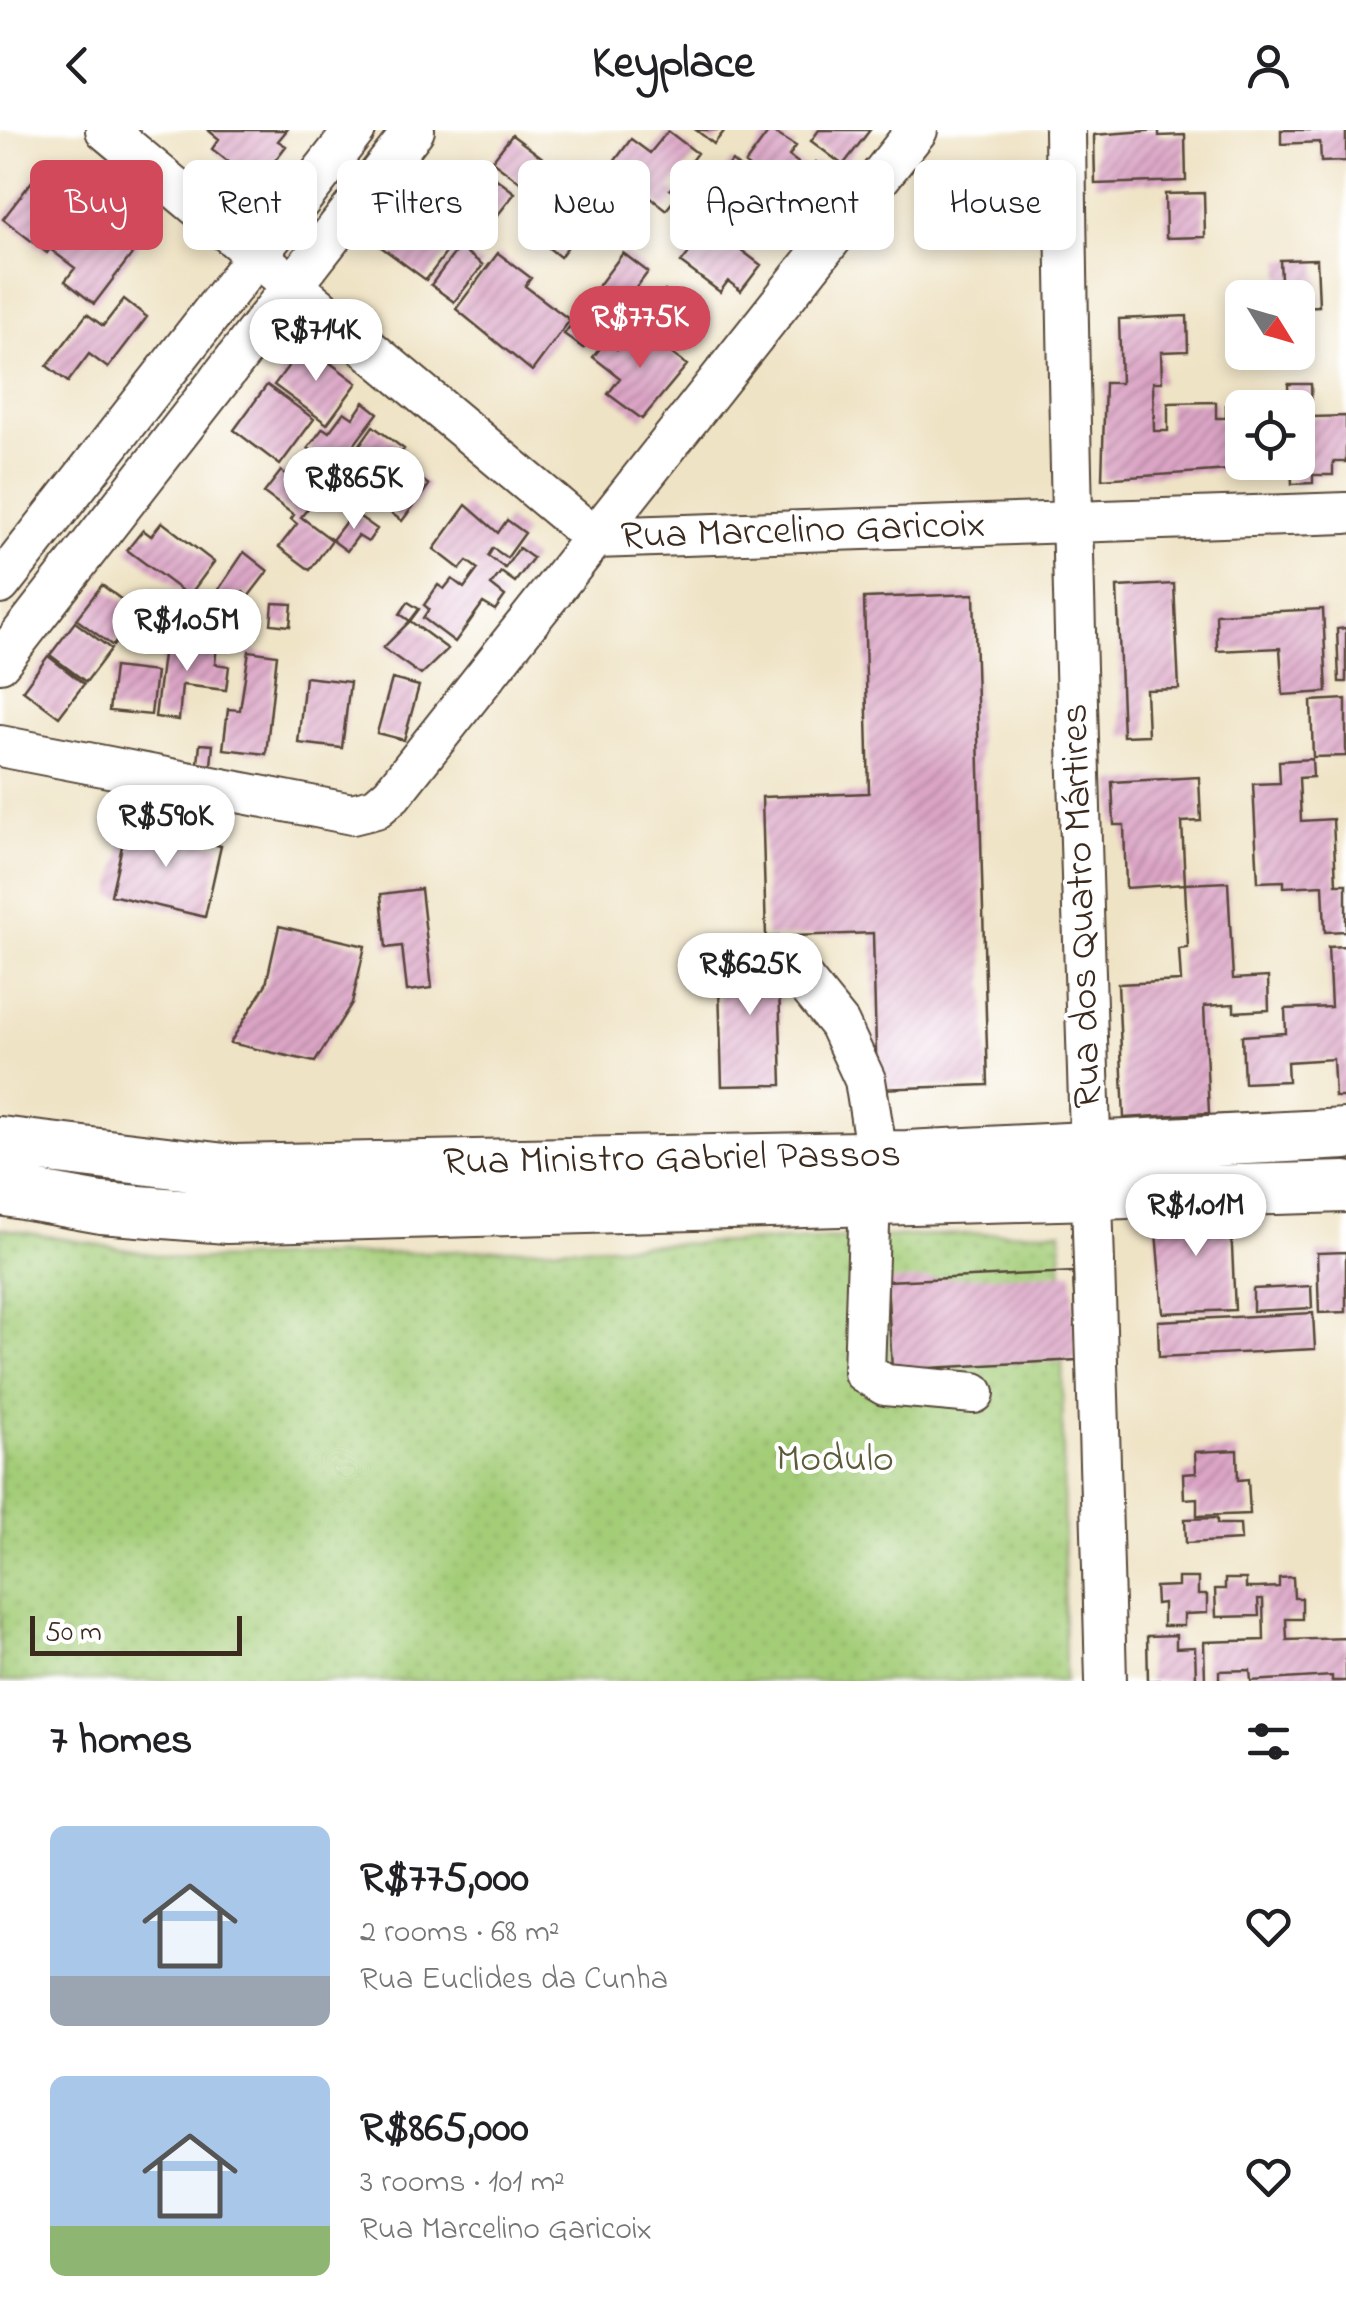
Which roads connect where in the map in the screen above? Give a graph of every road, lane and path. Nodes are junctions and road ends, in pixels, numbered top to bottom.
1 (106, 130) edge
2 (355, 130) edge
3 (414, 130) edge
4 (917, 130) edge
5 (1065, 130) edge
6 (259, 254) junction
7 (295, 284) junction
8 (1346, 513) edge
9 (1070, 524) junction
10 (595, 538) junction
11 (0, 584) edge
12 (0, 662) edge
13 (0, 746) edge
14 (785, 957) dead end
15 (1346, 1134) edge
16 (0, 1142) edge
17 (1093, 1168) junction
18 (890, 1176) junction
19 (778, 1179) junction
20 (1346, 1187) edge
21 (0, 1190) edge
22 (974, 1393) dead end
23 (1106, 1681) edge

1 - 6 street, Rua Marcelino Garicoix
2 - 6 street
3 - 7 street
4 - 10 street
5 - 9 street, Rua dos Quatro Mártires
6 - 7 street, Rua Marcelino Garicoix
6 - 11 street
7 - 10 street, Rua Marcelino Garicoix
7 - 12 street
8 - 9 street, Rua Marcelino Garicoix
9 - 10 street, Rua Marcelino Garicoix
9 - 17 street, Rua dos Quatro Mártires
10 - 13 street
14 - 18 street
15 - 17 main road, Rua Ministro Gabriel Passos
16 - 19 main road, Rua Ministro Gabriel Passos
17 - 18 main road, Rua Ministro Gabriel Passos
17 - 20 main road, Rua Ministro Gabriel Passos
17 - 23 street, Rua dos Quatro Mártires
18 - 19 main road, Rua Ministro Gabriel Passos
18 - 22 street
19 - 21 main road, Rua Ministro Gabriel Passos

